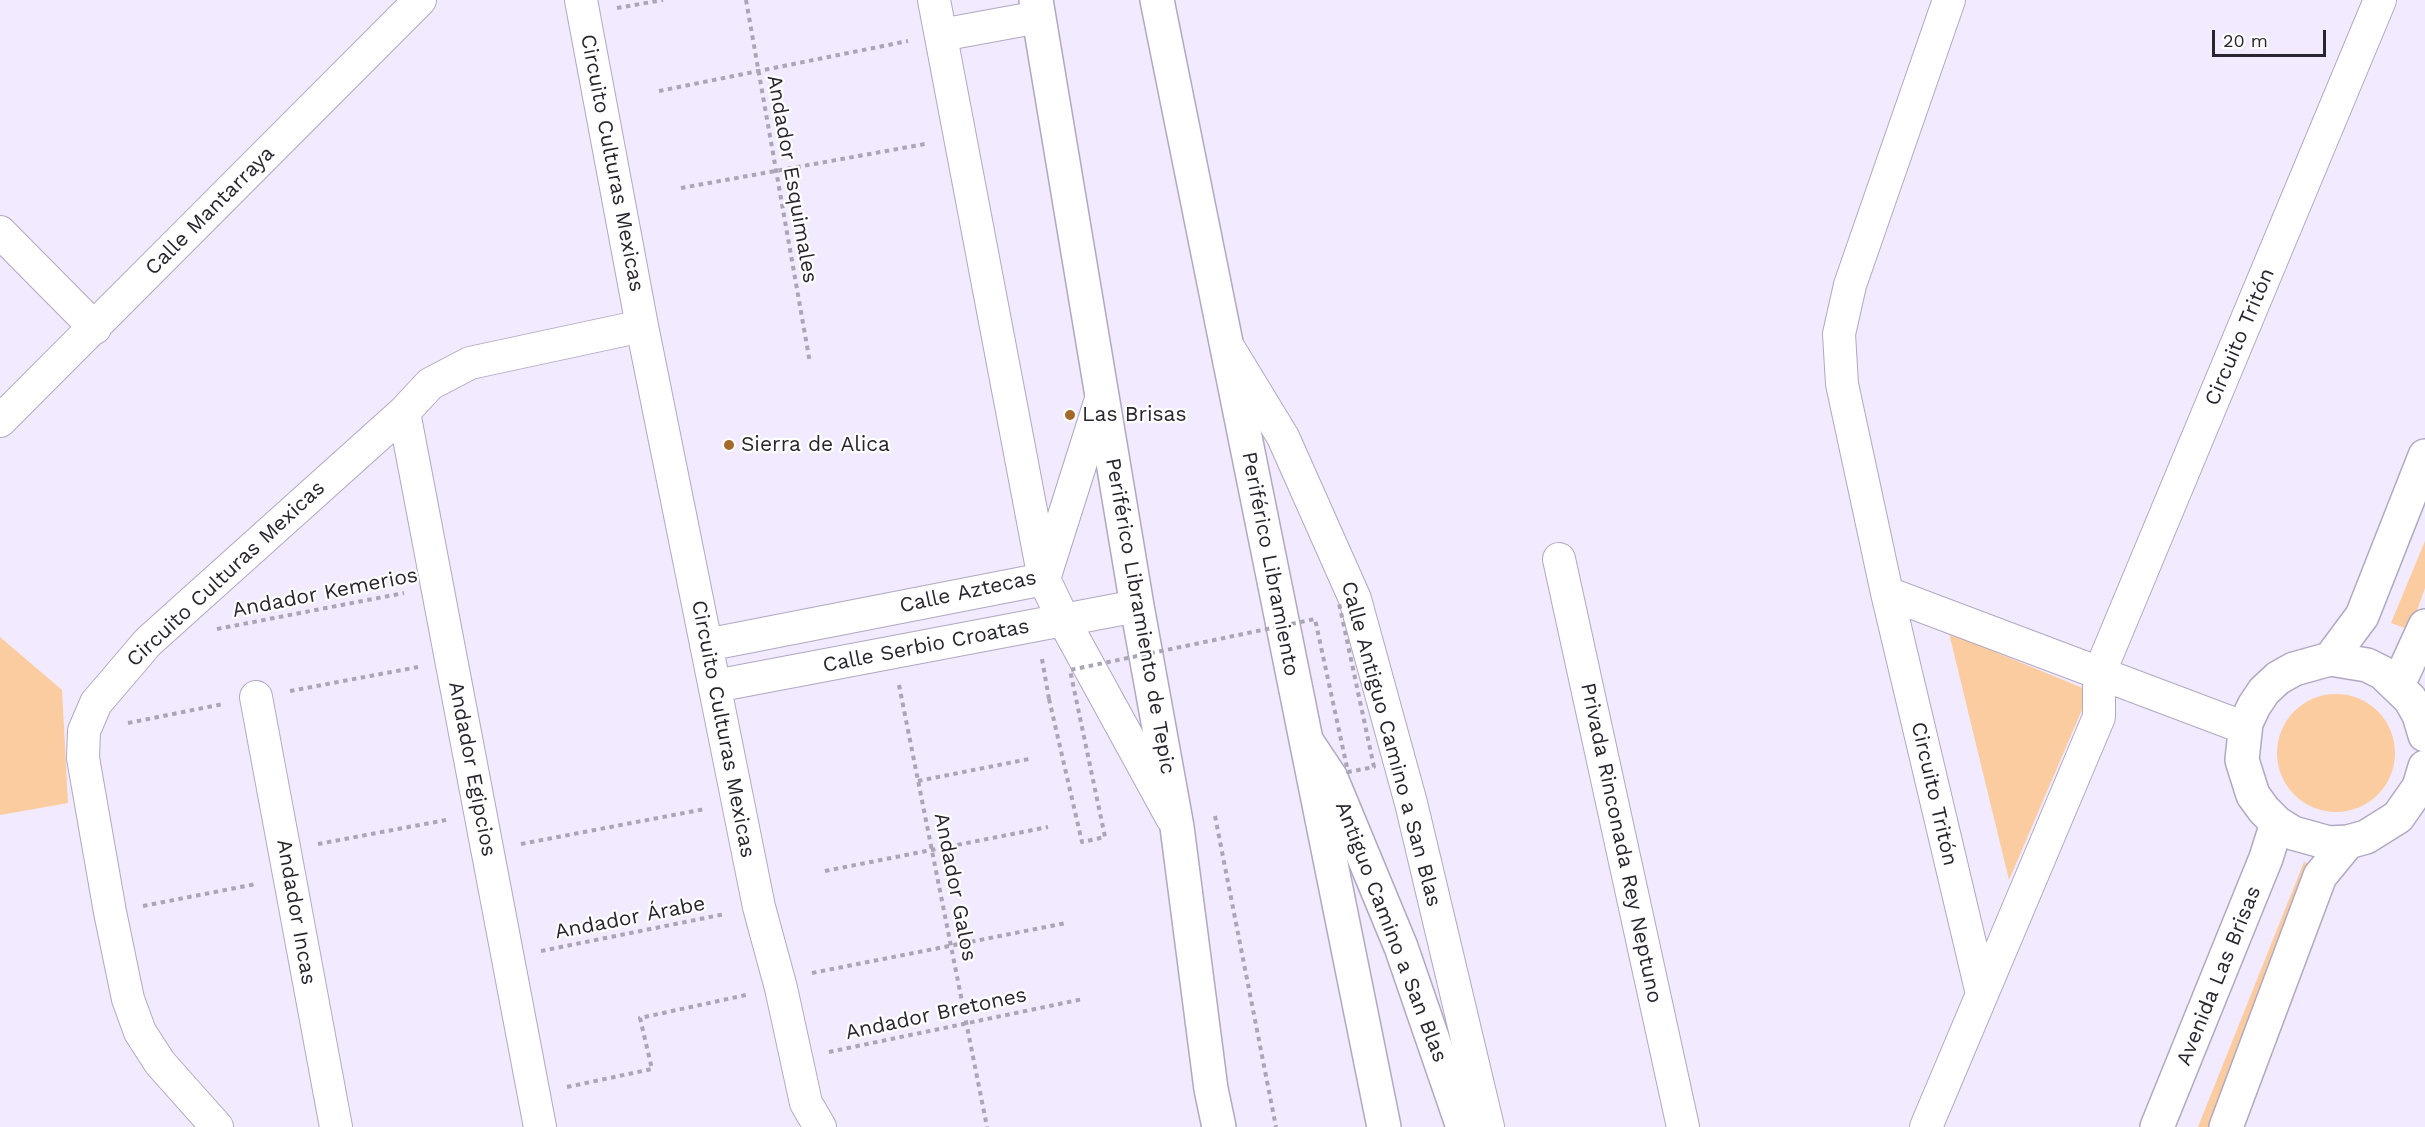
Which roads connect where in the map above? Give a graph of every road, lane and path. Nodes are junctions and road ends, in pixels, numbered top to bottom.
1 (420, 0) edge
2 (663, 0) edge
3 (746, 0) edge
4 (934, 0) edge
5 (1157, 0) edge
6 (1949, 0) edge
7 (2380, 0) edge
8 (583, 7) edge
9 (1037, 8) edge
10 (941, 35) junction
11 (758, 71) junction
12 (659, 91) dead end
13 (961, 139) junction
14 (776, 171) junction
15 (681, 188) dead end
16 (0, 232) edge
17 (642, 326) junction
18 (95, 328) junction
19 (1228, 348) junction
20 (810, 363) dead end
21 (1102, 396) junction
22 (404, 412) junction
23 (0, 421) edge
24 (2425, 456) edge
25 (1559, 559) dead end
26 (1044, 579) junction
27 (437, 587) junction
28 (1887, 593) junction
29 (1339, 603) dead end
30 (1137, 606) junction
31 (1064, 621) junction
32 (2425, 626) edge
33 (206, 631) dead end
34 (706, 645) junction
35 (892, 652) junction
36 (2330, 659) junction
37 (2099, 674) junction
38 (2398, 685) junction
39 (715, 686) junction
40 (256, 698) dead end
41 (1049, 699) dead end
42 (2245, 728) junction
43 (2425, 735) edge
44 (1307, 742) junction
45 (1029, 759) dead end
46 (918, 781) junction
47 (2423, 781) edge
48 (739, 803) junction
49 (481, 814) junction
50 (2277, 823) junction
51 (1048, 827) dead end
52 (1177, 827) junction
53 (2348, 842) junction
54 (932, 850) junction
55 (488, 851) junction
56 (287, 864) junction
57 (825, 871) dead end
58 (759, 907) junction
59 (110, 912) junction
60 (1066, 923) dead end
61 (1239, 937) dead end
62 (951, 946) junction
63 (508, 957) junction
64 (780, 983) junction
65 (1982, 994) junction
66 (1083, 999) dead end
67 (966, 1022) junction
68 (796, 1059) junction
69 (534, 1094) junction
70 (218, 1127) edge
71 (336, 1127) edge
72 (540, 1127) edge
73 (820, 1127) edge
74 (987, 1127) edge
75 (1219, 1127) edge
76 (1276, 1127) edge
77 (1384, 1127) edge
78 (1463, 1127) edge
79 (1488, 1127) edge
80 (1683, 1127) edge
81 (1926, 1127) edge
82 (2157, 1127) edge
83 (2226, 1127) edge

1 - 18 street, Calle Mantarraya
2 - 8 path
3 - 11 path, Andador Esquimales
4 - 10 street
5 - 19 main road, Periférico Libramiento
6 - 28 street, Circuito Tritón
7 - 37 street, Circuito Tritón
8 - 17 street, Circuito Culturas Mexicas
9 - 10 street
9 - 21 main road, Periférico Libramiento de Tepic
10 - 11 path
10 - 13 street
11 - 12 path
11 - 14 path, Andador Esquimales
13 - 14 path
13 - 26 street
14 - 15 path
14 - 20 path, Andador Esquimales
16 - 18 street
17 - 22 street, Circuito Culturas Mexicas
17 - 34 street, Circuito Culturas Mexicas
18 - 23 street, Calle Mantarraya
19 - 44 main road, Periférico Libramiento
19 - 79 street, Calle Antiguo Camino a San Blas
21 - 26 street, Calle Aztecas
21 - 30 main road, Periférico Libramiento de Tepic
22 - 27 street, Andador Egipcios
22 - 59 street, Circuito Culturas Mexicas
24 - 36 main road
25 - 80 street, Privada Rinconada Rey Neptuno
26 - 31 street
26 - 34 street, Calle Aztecas
27 - 33 path, Andador Kemerios
27 - 49 street, Andador Egipcios
28 - 37 street
28 - 65 street, Circuito Tritón
29 - 41 path, bridge
30 - 31 street, Calle Serbio Croatas
30 - 52 main road, Periférico Libramiento de Tepic
31 - 35 street, Calle Serbio Croatas
31 - 52 street
32 - 38 main road
34 - 39 street, Circuito Culturas Mexicas
35 - 39 street, Calle Serbio Croatas
35 - 46 path, Andador Galos
36 - 38 main road
36 - 42 main road
37 - 42 street
37 - 65 street, Circuito Tritón
38 - 43 main road
39 - 48 street, Circuito Culturas Mexicas
40 - 56 street, Andador Incas
42 - 50 main road
44 - 77 main road, Periférico Libramiento
44 - 78 main road, Antiguo Camino a San Blas
45 - 46 path
46 - 54 path, Andador Galos
47 - 53 main road
48 - 55 path
48 - 58 street, Circuito Culturas Mexicas
49 - 55 street, Andador Egipcios
49 - 56 path
50 - 53 main road
50 - 82 main road, Avenida Las Brisas
51 - 54 path
52 - 75 main road, Periférico Libramiento de Tepic
53 - 83 main road
54 - 57 path
54 - 62 path, Andador Galos
55 - 63 street, Andador Egipcios
56 - 59 path
56 - 71 street, Andador Incas
58 - 63 path, Andador Árabe
58 - 64 street, Circuito Culturas Mexicas
59 - 70 street, Circuito Culturas Mexicas
60 - 62 path
61 - 76 path
62 - 64 path
62 - 67 path, Andador Galos
63 - 69 street, Andador Egipcios
64 - 68 street, Circuito Culturas Mexicas
64 - 69 path
65 - 81 street, Circuito Tritón
66 - 67 path, Andador Bretones
67 - 68 path, Andador Bretones
67 - 74 path, Andador Galos
68 - 73 street, Circuito Culturas Mexicas
69 - 72 street, Andador Egipcios

